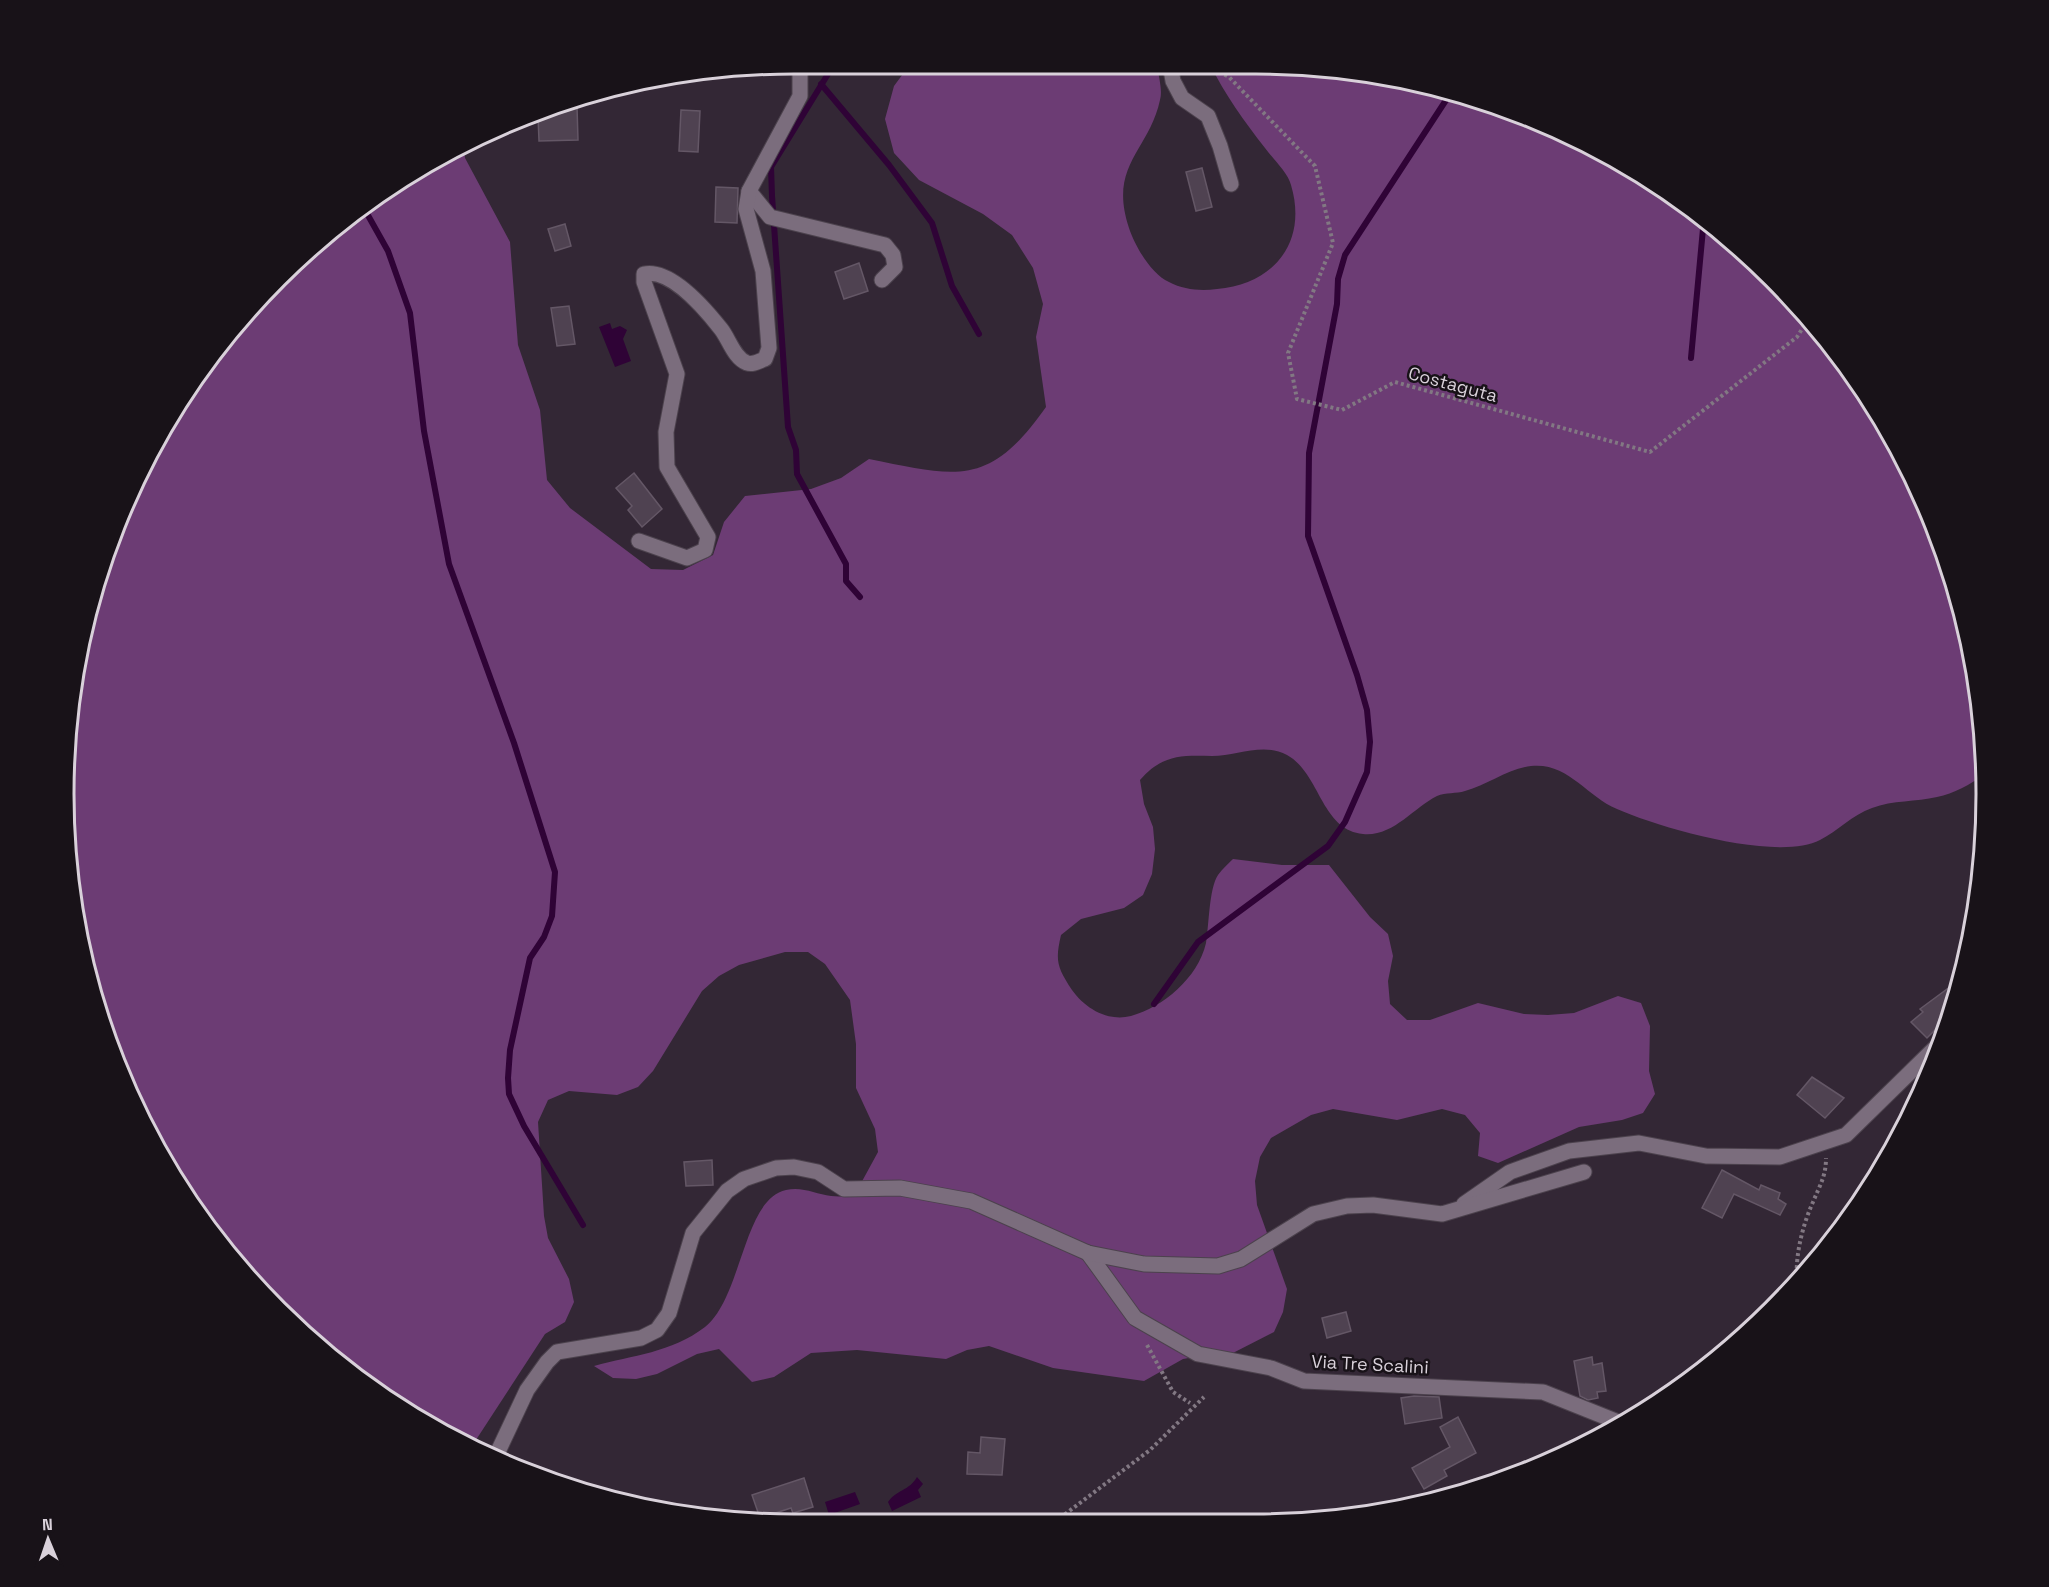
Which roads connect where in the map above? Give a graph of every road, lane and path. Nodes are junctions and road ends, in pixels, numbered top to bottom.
1 (800, 74) edge
2 (1172, 74) edge
3 (1223, 74) edge
4 (1231, 184) dead end
5 (749, 192) junction
6 (882, 280) dead end
7 (1803, 327) edge
8 (639, 541) dead end
9 (1925, 1058) edge
10 (1831, 1140) junction
11 (1584, 1172) dead end
12 (1456, 1209) junction
13 (1088, 1253) junction
14 (1798, 1266) edge
15 (1135, 1318) junction
16 (1204, 1397) dead end
17 (1190, 1402) dead end
18 (1611, 1419) edge
19 (499, 1450) edge
20 (1065, 1514) edge

1 - 5 street
2 - 4 street
3 - 7 path, Costaguta
5 - 6 street
5 - 8 street
9 - 10 street
10 - 12 street
10 - 14 path
11 - 12 street
12 - 13 street
13 - 15 street, Via Tre Scalini
13 - 19 street
15 - 17 path
15 - 18 street, Via Tre Scalini
16 - 20 path

